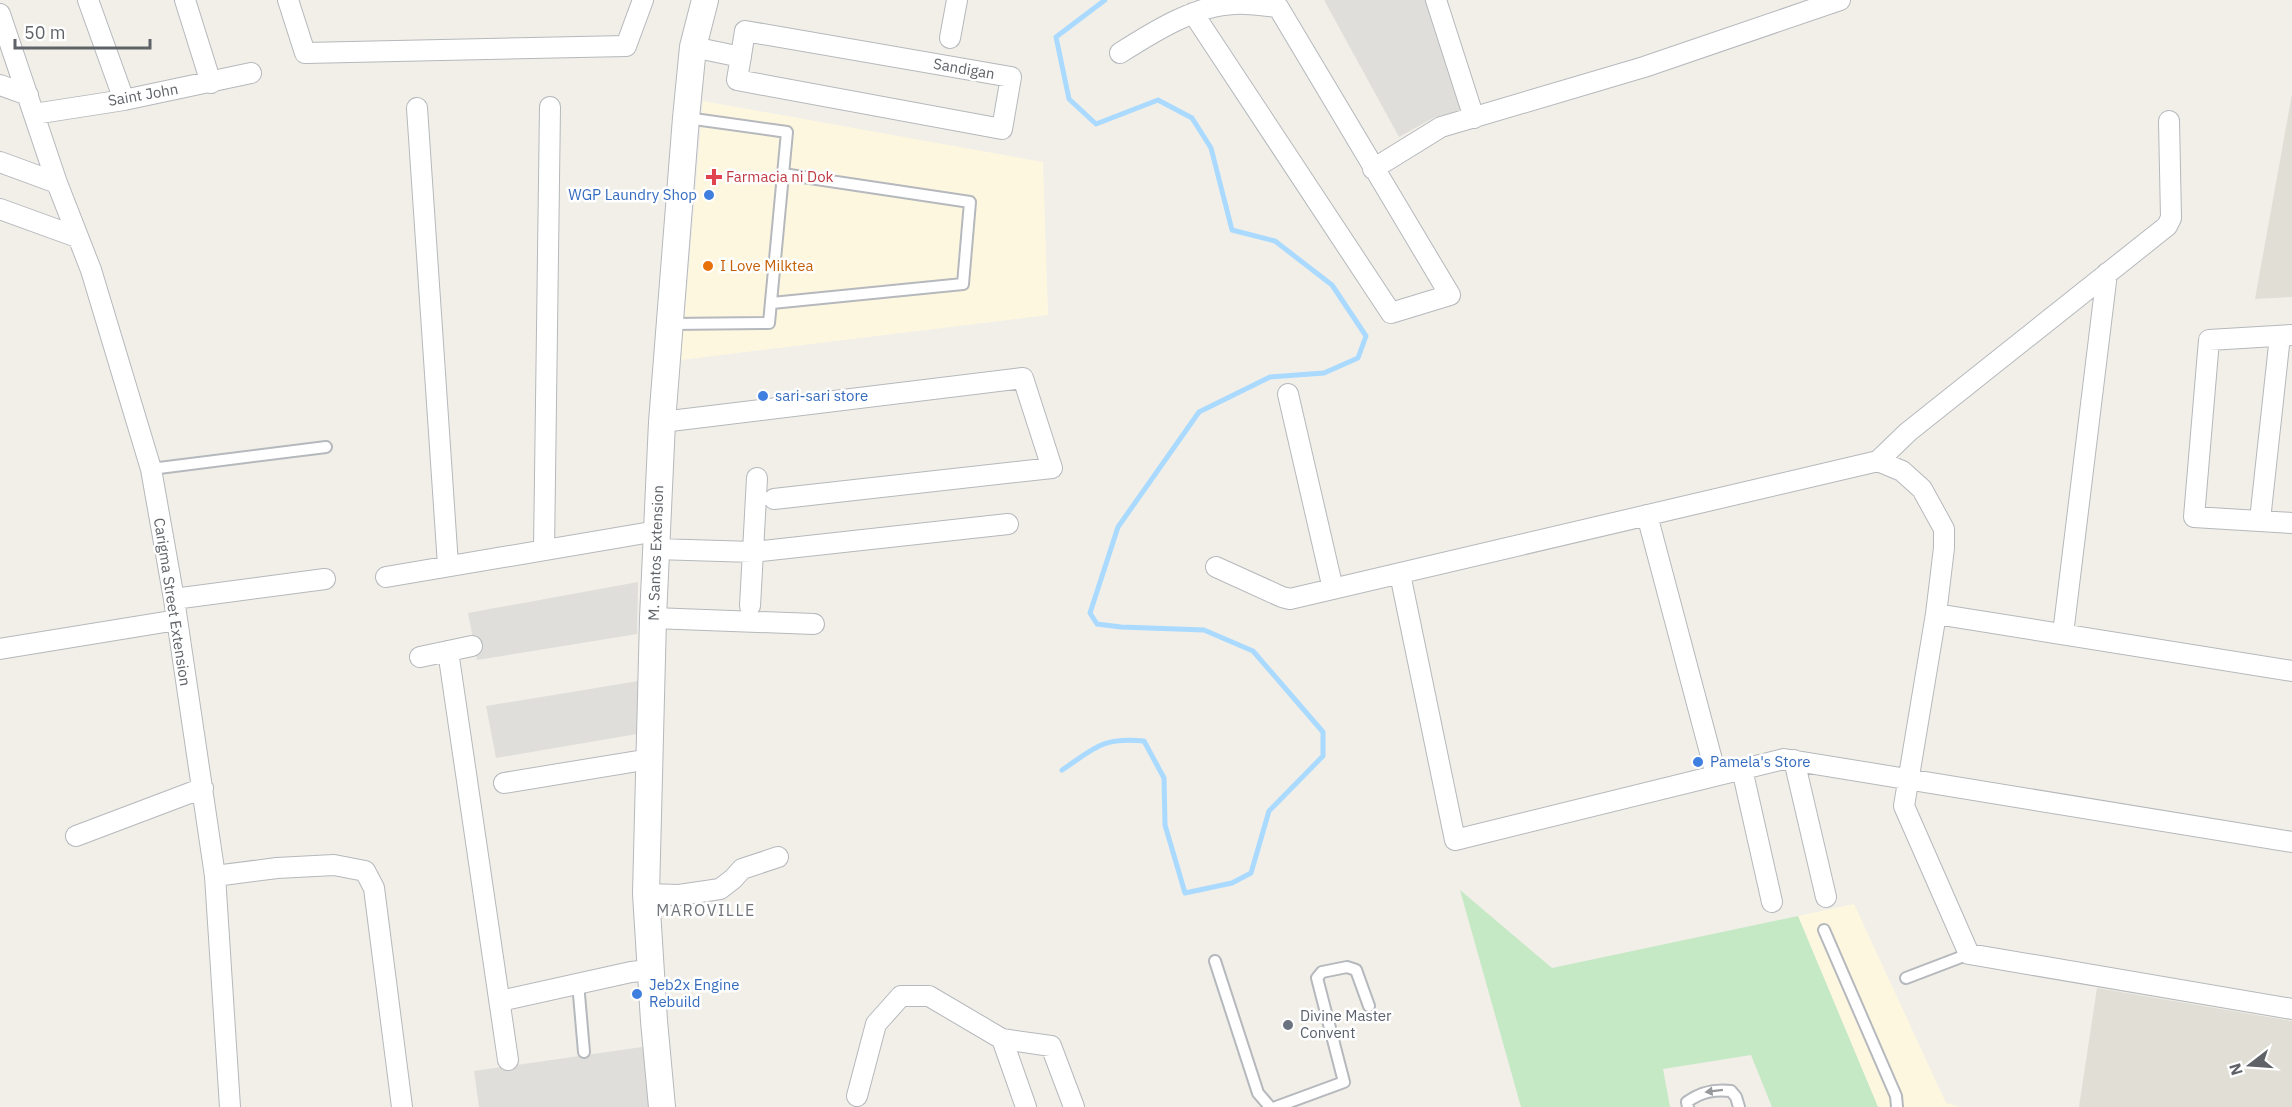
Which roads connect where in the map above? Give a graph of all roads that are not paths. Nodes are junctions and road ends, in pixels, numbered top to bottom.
1 (88, 0) edge
2 (185, 0) edge
3 (288, 0) edge
4 (643, 0) edge
5 (705, 0) edge
6 (957, 0) edge
7 (1436, 0) edge
8 (1840, 0) edge
9 (1193, 13) junction
10 (0, 14) edge
11 (950, 39) dead end
12 (693, 47) junction
13 (1120, 53) dead end
14 (741, 57) junction
15 (251, 74) dead end
16 (211, 83) junction
17 (0, 85) edge
18 (28, 95) junction
19 (124, 100) junction
20 (550, 107) dead end
21 (417, 108) dead end
22 (34, 114) junction
23 (686, 118) junction
24 (1474, 118) junction
25 (2169, 121) dead end
26 (0, 162) edge
27 (1373, 169) junction
28 (783, 174) junction
29 (57, 183) junction
30 (0, 209) edge
31 (77, 237) junction
32 (2107, 273) junction
33 (772, 303) junction
34 (670, 324) junction
35 (2286, 336) edge
36 (1288, 394) dead end
37 (662, 422) junction
38 (326, 447) dead end
39 (1878, 461) junction
40 (151, 469) junction
41 (757, 478) dead end
42 (774, 499) dead end
43 (1647, 515) junction
44 (2260, 520) junction
45 (2292, 523) edge
46 (1008, 524) dead end
47 (657, 540) junction
48 (544, 550) junction
49 (753, 552) junction
50 (448, 566) junction
51 (1216, 567) dead end
52 (1400, 574) junction
53 (386, 578) dead end
54 (325, 579) dead end
55 (1333, 589) junction
56 (174, 599) junction
57 (750, 606) dead end
58 (1936, 614) junction
59 (654, 618) junction
60 (177, 620) junction
61 (814, 624) dead end
62 (2063, 634) junction
63 (472, 646) dead end
64 (0, 649) edge
65 (448, 651) junction
66 (420, 657) dead end
67 (2292, 671) edge
68 (650, 759) junction
69 (1794, 760) junction
70 (1742, 769) junction
71 (1716, 775) junction
72 (1908, 777) junction
73 (504, 783) dead end
74 (203, 788) junction
75 (76, 837) dead end
76 (2292, 842) edge
77 (778, 857) dead end
78 (215, 876) junction
79 (646, 894) junction
80 (1826, 897) dead end
81 (1773, 902) dead end
82 (1824, 930) dead end
83 (1970, 954) junction
84 (1215, 961) dead end
85 (650, 970) junction
86 (1906, 978) dead end
87 (578, 983) junction
88 (500, 1001) junction
89 (1369, 1006) dead end
90 (2292, 1009) edge
91 (1002, 1039) junction
92 (584, 1052) dead end
93 (508, 1060) dead end
94 (857, 1096) dead end
95 (230, 1107) edge
96 (402, 1107) edge
97 (662, 1107) edge
98 (1026, 1107) edge
99 (1074, 1107) edge
100 (1270, 1107) edge
101 (1276, 1107) edge
102 (1688, 1107) edge
103 (1739, 1107) edge
104 (1897, 1107) edge

1 - 19 street
2 - 16 street
3 - 4 street
5 - 12 street, M. Santos Extension
6 - 11 street
7 - 24 street
8 - 24 street
9 - 13 street
9 - 27 street
9 - 27 street
10 - 18 street, Carigma Street Extension
12 - 14 street
12 - 23 street, M. Santos Extension
14 - 14 street, Sandigan
15 - 16 street, Saint John
16 - 19 street, Saint John
17 - 18 street
18 - 22 street, Carigma Street Extension
19 - 22 street, Saint John
20 - 48 street
21 - 50 street
22 - 29 street, Carigma Street Extension
23 - 28 lane
23 - 34 street, M. Santos Extension
24 - 27 street
25 - 32 street
26 - 29 street
28 - 33 lane
28 - 33 lane
29 - 31 street, Carigma Street Extension
30 - 31 street
31 - 40 street, Carigma Street Extension
32 - 39 street
32 - 62 street
33 - 34 lane
34 - 37 street, M. Santos Extension
35 - 44 street
35 - 44 street
36 - 55 street
37 - 42 street
37 - 47 street, M. Santos Extension
38 - 40 lane
39 - 43 street
39 - 58 street
40 - 56 street, Carigma Street Extension
41 - 49 street
43 - 52 street
43 - 71 street
44 - 45 street
46 - 49 street
47 - 48 street
47 - 49 street
47 - 59 street, M. Santos Extension
48 - 50 street
49 - 57 street
50 - 53 street
51 - 55 street
52 - 55 street
52 - 71 street
54 - 56 street
56 - 60 street, Carigma Street Extension
58 - 62 street
58 - 72 street
59 - 61 street
59 - 68 street, M. Santos Extension
60 - 64 street
60 - 74 street, Carigma Street Extension
62 - 67 street
63 - 65 street
65 - 66 street
65 - 88 street
68 - 73 street
68 - 79 street, M. Santos Extension
69 - 70 street
69 - 72 street
69 - 80 street
70 - 71 street
70 - 81 street
72 - 76 street
72 - 83 street
74 - 75 street
74 - 78 street, Carigma Street Extension
77 - 79 street
78 - 95 street, Carigma Street Extension
78 - 96 street
79 - 85 street, M. Santos Extension
82 - 104 lane
83 - 86 lane
83 - 90 street
84 - 100 lane
85 - 87 street
85 - 97 street, M. Santos Extension
87 - 88 street
87 - 92 lane
88 - 93 street
89 - 101 lane
91 - 94 street
91 - 98 street
91 - 99 street
103 -> 102 lane

